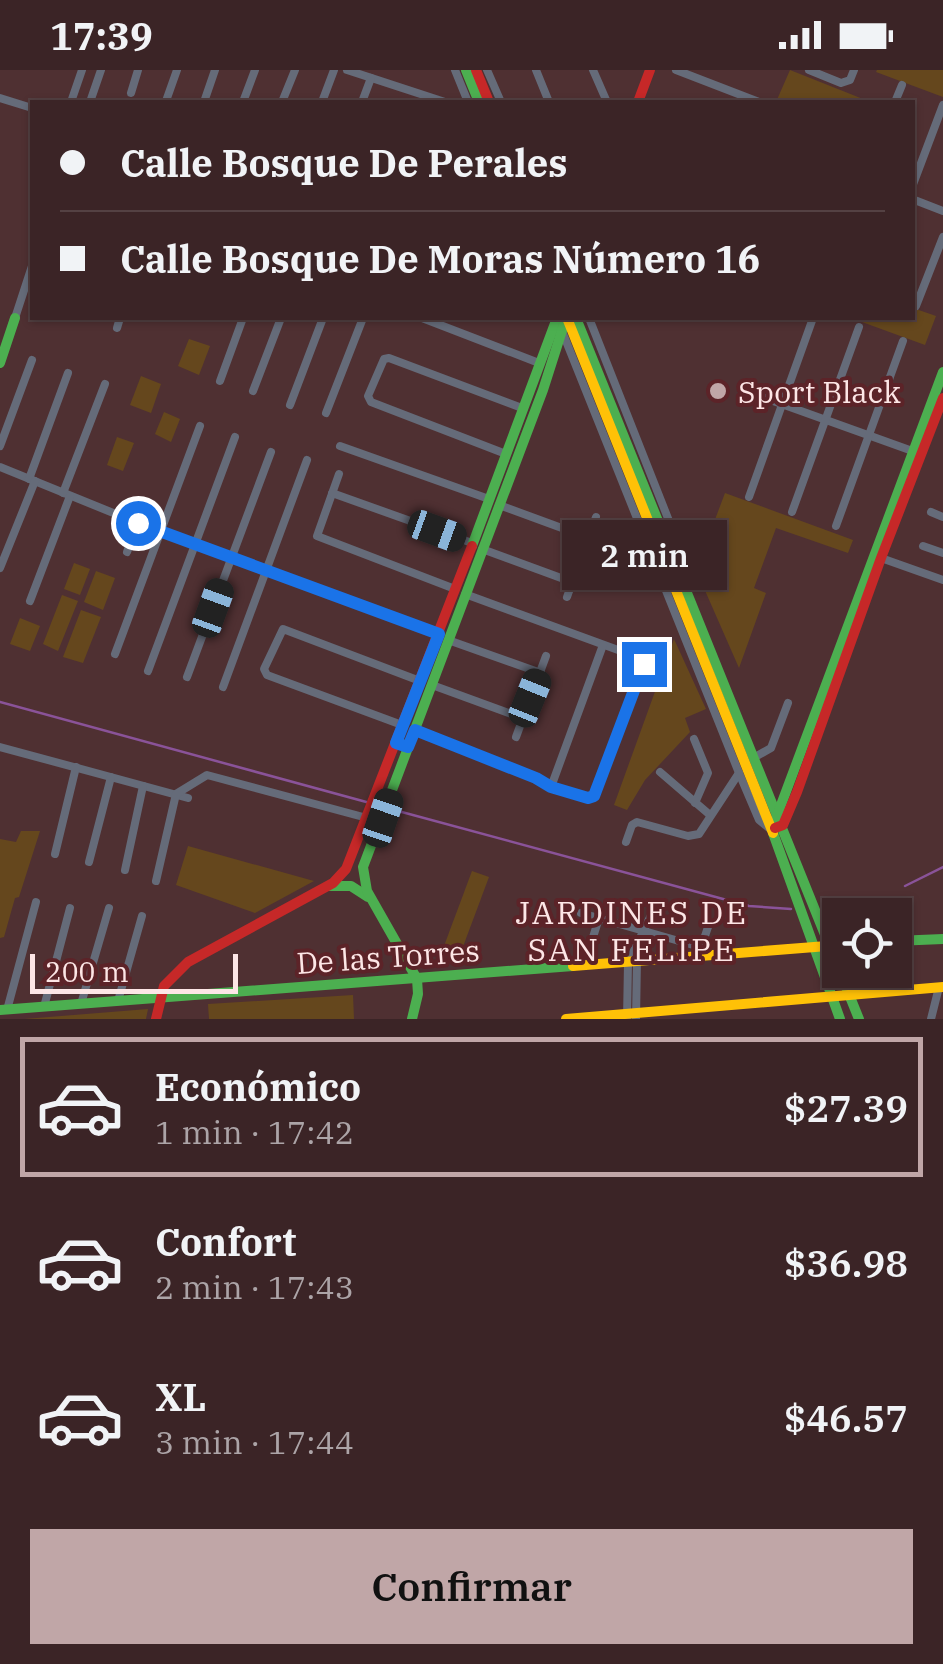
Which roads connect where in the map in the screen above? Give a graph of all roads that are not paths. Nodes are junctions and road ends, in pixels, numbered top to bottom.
1 (82, 70) edge
2 (101, 70) edge
3 (138, 70) edge
4 (177, 70) edge
5 (214, 70) edge
6 (255, 70) edge
7 (295, 70) edge
8 (334, 70) edge
9 (348, 70) edge
10 (455, 70) edge
11 (466, 70) edge
12 (476, 70) edge
13 (487, 70) edge
14 (536, 70) edge
15 (593, 70) edge
16 (676, 70) edge
17 (811, 70) edge
18 (854, 70) edge
19 (648, 72) edge
20 (371, 78) junction
21 (902, 86) dead end
22 (407, 90) junction
23 (131, 93) dead end
24 (0, 98) edge
25 (72, 100) edge
26 (91, 100) edge
27 (166, 100) edge
28 (205, 100) edge
29 (244, 100) edge
30 (283, 100) edge
31 (323, 100) edge
32 (363, 100) edge
33 (403, 100) edge
34 (439, 100) edge
35 (467, 100) edge
36 (478, 100) edge
37 (488, 100) edge
38 (500, 100) edge
39 (548, 100) edge
40 (606, 100) edge
41 (639, 100) edge
42 (755, 100) edge
43 (896, 100) edge
44 (943, 105) edge
45 (30, 107) edge
46 (915, 179) edge
47 (915, 200) edge
48 (943, 210) edge
49 (943, 237) edge
50 (30, 272) edge
51 (916, 306) dead end
52 (15, 318) joint
53 (119, 320) edge
54 (243, 320) edge
55 (280, 320) edge
56 (322, 320) edge
57 (362, 320) edge
58 (427, 320) edge
59 (556, 320) edge
60 (558, 320) edge
61 (566, 320) edge
62 (567, 320) edge
63 (577, 320) edge
64 (590, 320) edge
65 (812, 320) edge
66 (859, 327) dead end
67 (116, 328) dead end
68 (564, 334) junction
69 (902, 341) dead end
70 (32, 360) dead end
71 (539, 362) junction
72 (0, 363) edge
73 (943, 372) edge
74 (68, 373) dead end
75 (220, 381) dead end
76 (105, 384) dead end
77 (531, 386) junction
78 (543, 390) junction
79 (254, 391) dead end
80 (762, 396) dead end
81 (943, 398) edge
82 (782, 404) junction
83 (290, 405) dead end
84 (522, 408) junction
85 (326, 413) dead end
86 (826, 420) junction
87 (200, 426) dead end
88 (870, 436) junction
89 (235, 437) dead end
90 (0, 446) edge
91 (340, 446) dead end
92 (271, 452) dead end
93 (918, 452) junction
94 (506, 454) junction
95 (307, 460) dead end
96 (0, 467) edge
97 (339, 474) dead end
98 (32, 480) junction
99 (332, 493) junction
100 (67, 494) junction
101 (749, 498) dead end
102 (494, 502) junction
103 (792, 512) dead end
104 (931, 512) dead end
105 (596, 517) dead end
106 (943, 517) edge
107 (891, 519) junction
108 (138, 523) junction
109 (836, 526) dead end
110 (161, 531) junction
111 (589, 538) junction
112 (196, 544) junction
113 (477, 546) junction
114 (923, 546) dead end
115 (126, 552) dead end
116 (943, 553) edge
117 (232, 557) junction
118 (881, 558) junction
119 (0, 568) edge
120 (266, 570) junction
121 (680, 573) junction
122 (943, 580) edge
123 (572, 582) junction
124 (460, 592) junction
125 (567, 597) dead end
126 (30, 601) dead end
127 (444, 637) junction
128 (602, 645) junction
129 (115, 654) dead end
130 (546, 656) dead end
131 (148, 671) dead end
132 (540, 672) junction
133 (187, 677) dead end
134 (420, 681) junction
135 (432, 685) junction
136 (223, 687) dead end
137 (788, 703) dead end
138 (522, 718) junction
139 (402, 725) junction
140 (415, 730) junction
141 (516, 737) dead end
142 (694, 739) dead end
143 (396, 743) junction
144 (0, 747) edge
145 (408, 747) junction
146 (755, 757) junction
147 (76, 767) junction
148 (660, 772) dead end
149 (739, 773) junction
150 (111, 777) junction
151 (143, 786) junction
152 (551, 787) junction
153 (176, 794) junction
154 (188, 798) dead end
155 (696, 803) junction
156 (778, 813) junction
157 (368, 815) junction
158 (710, 815) junction
159 (783, 824) junction
160 (771, 830) junction
161 (626, 842) dead end
162 (55, 854) dead end
163 (89, 862) dead end
164 (126, 870) dead end
165 (156, 881) dead end
166 (323, 888) junction
167 (36, 902) dead end
168 (373, 902) junction
169 (70, 908) dead end
170 (109, 908) dead end
171 (652, 910) dead end
172 (581, 913) dead end
173 (822, 915) edge
174 (142, 916) dead end
175 (599, 918) junction
176 (708, 927) dead end
177 (646, 932) junction
178 (943, 938) edge
179 (912, 941) edge
180 (822, 946) edge
181 (812, 947) junction
182 (590, 950) dead end
183 (632, 963) junction
184 (417, 979) junction
185 (941, 987) edge
186 (846, 988) edge
187 (848, 994) junction
188 (830, 995) junction
189 (159, 998) junction
190 (118, 1002) junction
191 (81, 1004) junction
192 (44, 1007) junction
193 (4, 1010) edge
194 (667, 1015) edge
195 (632, 1016) edge
196 (156, 1019) edge
197 (412, 1019) edge
198 (566, 1019) edge
199 (840, 1019) edge
200 (859, 1019) edge
201 (931, 1019) edge

1 - 25 street
2 - 26 street
3 - 23 street
4 - 27 street
5 - 28 street
6 - 29 street
7 - 30 street
8 - 31 street
9 - 20 street
10 - 35 street
11 - 36 main road
12 - 37 main road
13 - 38 street
14 - 39 street
15 - 40 street
16 - 42 street
17 - 18 street
19 - 41 main road
20 - 22 street
20 - 32 street
21 - 43 street
22 - 33 street
22 - 34 street
24 - 45 street
44 - 46 street
47 - 48 street
49 - 51 street
50 - 52 street
52 - 72 main road
53 - 67 street
54 - 75 street
55 - 79 street
56 - 83 street
57 - 85 street
58 - 71 street
59 - 71 main road
60 - 68 street
61 - 68 main road
62 - 160 main road
63 - 121 main road
64 - 121 street
65 - 82 street
66 - 86 street
68 - 78 main road
68 - 149 street
69 - 88 street
70 - 90 street
71 - 77 main road
73 - 93 main road
74 - 98 street
76 - 100 street
77 - 78 main road
77 - 84 main road
78 - 102 main road
80 - 82 street
81 - 93 main road
82 - 86 street
82 - 101 street
84 - 94 main road
84 - 94 street
86 - 88 street
86 - 103 street
87 - 110 street
88 - 93 street
88 - 109 street
89 - 112 street
91 - 102 street
92 - 117 street
93 - 107 main road
94 - 102 main road
95 - 120 street
96 - 98 street
97 - 99 street
98 - 100 street
98 - 119 street
99 - 113 street
99 - 124 street
100 - 108 street
100 - 126 street
102 - 111 street
102 - 113 main road
104 - 106 street
105 - 111 street
107 - 118 main road
107 - 156 main road
108 - 110 street
108 - 115 street
110 - 112 street
110 - 129 street
111 - 123 street
112 - 117 street
112 - 131 street
113 - 123 street
113 - 124 main road
114 - 116 street
117 - 120 street
117 - 133 street
118 - 122 street
118 - 159 main road
120 - 127 street
120 - 136 street
121 - 146 main road
123 - 125 street
124 - 127 main road
124 - 128 street
127 - 132 street
127 - 134 main road
127 - 135 main road
128 - 152 street
128 - 152 street
130 - 132 street
132 - 138 street
134 - 139 main road
134 - 139 street
135 - 138 street
135 - 140 main road
137 - 146 street
138 - 141 street
139 - 143 main road
140 - 145 main road
140 - 152 street
142 - 155 street
143 - 145 main road
143 - 157 main road
144 - 147 street
145 - 168 main road
146 - 156 main road
147 - 150 street
147 - 162 street
148 - 155 street
149 - 158 street
149 - 160 street
150 - 151 street
150 - 163 street
151 - 153 street
151 - 164 street
153 - 154 street
153 - 157 street
153 - 165 street
155 - 158 street
156 - 159 main road
156 - 160 main road
157 - 166 main road
158 - 161 street
159 - 160 main road
159 - 173 main road
160 - 181 main road
166 - 168 main road
166 - 189 main road
167 - 193 street
168 - 184 main road
169 - 192 street
170 - 191 street
171 - 177 street
172 - 175 street
174 - 190 street
175 - 177 street
175 - 182 street
176 - 177 street
177 - 183 street
178 - 179 main road
180 - 181 main road, De las Torres
181 - 183 main road, De las Torres
181 - 188 main road
183 - 184 main road, De las Torres
183 - 195 street
184 - 189 main road, De las Torres
184 - 197 main road
185 - 187 main road
185 - 201 street
186 - 187 main road
187 - 188 main road
187 - 200 main road
188 - 194 main road
188 - 199 main road
189 - 190 main road, De las Torres
189 - 196 main road
190 - 191 main road, De las Torres
191 - 192 main road, De las Torres
192 - 193 main road, De las Torres
194 - 195 main road
195 - 198 main road

